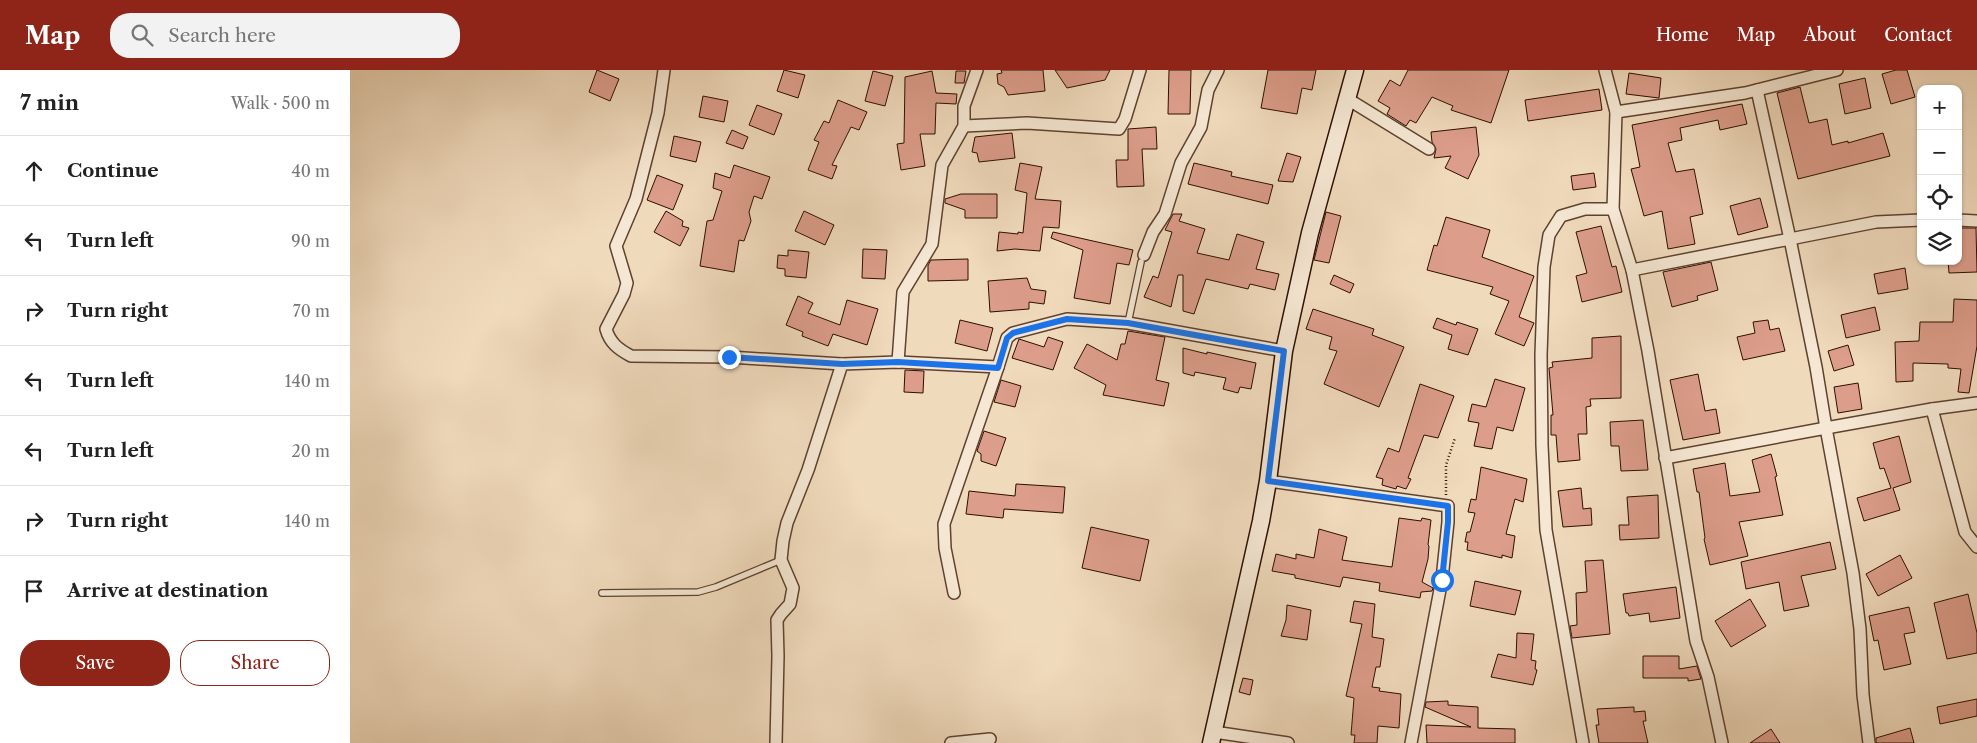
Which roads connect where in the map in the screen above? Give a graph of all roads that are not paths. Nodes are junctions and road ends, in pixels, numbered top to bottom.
1 (664, 70) edge
2 (977, 70) edge
3 (1140, 70) edge
4 (1218, 70) edge
5 (1355, 70) edge
6 (1605, 70) edge
7 (1837, 70) edge
8 (1757, 90) junction
9 (1346, 98) junction
10 (1616, 112) junction
11 (964, 126) junction
12 (1429, 150) dead end
13 (1613, 209) junction
14 (1917, 220) edge
15 (1962, 220) edge
16 (1977, 221) edge
17 (1790, 239) junction
18 (1143, 259) joint
19 (1632, 270) junction
20 (1128, 323) junction
21 (1284, 351) junction
22 (898, 362) junction
23 (842, 364) junction
24 (998, 368) junction
25 (1977, 403) edge
26 (1932, 409) junction
27 (1826, 428) junction
28 (1665, 458) junction
29 (1268, 481) junction
30 (1977, 546) edge
31 (781, 560) junction
32 (602, 593) dead end
33 (954, 593) dead end
34 (1213, 738) edge
35 (990, 739) dead end
36 (776, 743) edge
37 (951, 743) edge
38 (1288, 743) edge
39 (1412, 743) edge
40 (1583, 743) edge
41 (1722, 743) edge
42 (1869, 743) edge

1 - 23 street
2 - 11 street
3 - 11 street
4 - 18 street
5 - 9 street
6 - 10 street
7 - 8 street
8 - 10 street
8 - 17 street
9 - 12 street
9 - 21 street
10 - 13 street
11 - 22 street
13 - 19 street
13 - 40 street
14 - 17 street
15 - 16 street
17 - 19 street
17 - 27 street
18 - 20 lane
19 - 28 street
20 - 21 street
20 - 24 street
21 - 29 street
22 - 23 street
22 - 24 street
23 - 31 street
24 - 33 street
25 - 26 street
26 - 27 street
26 - 30 street
27 - 28 street
27 - 42 street
28 - 41 street
29 - 34 street
29 - 39 street
31 - 32 lane
31 - 36 street
34 - 38 street
35 - 37 street

